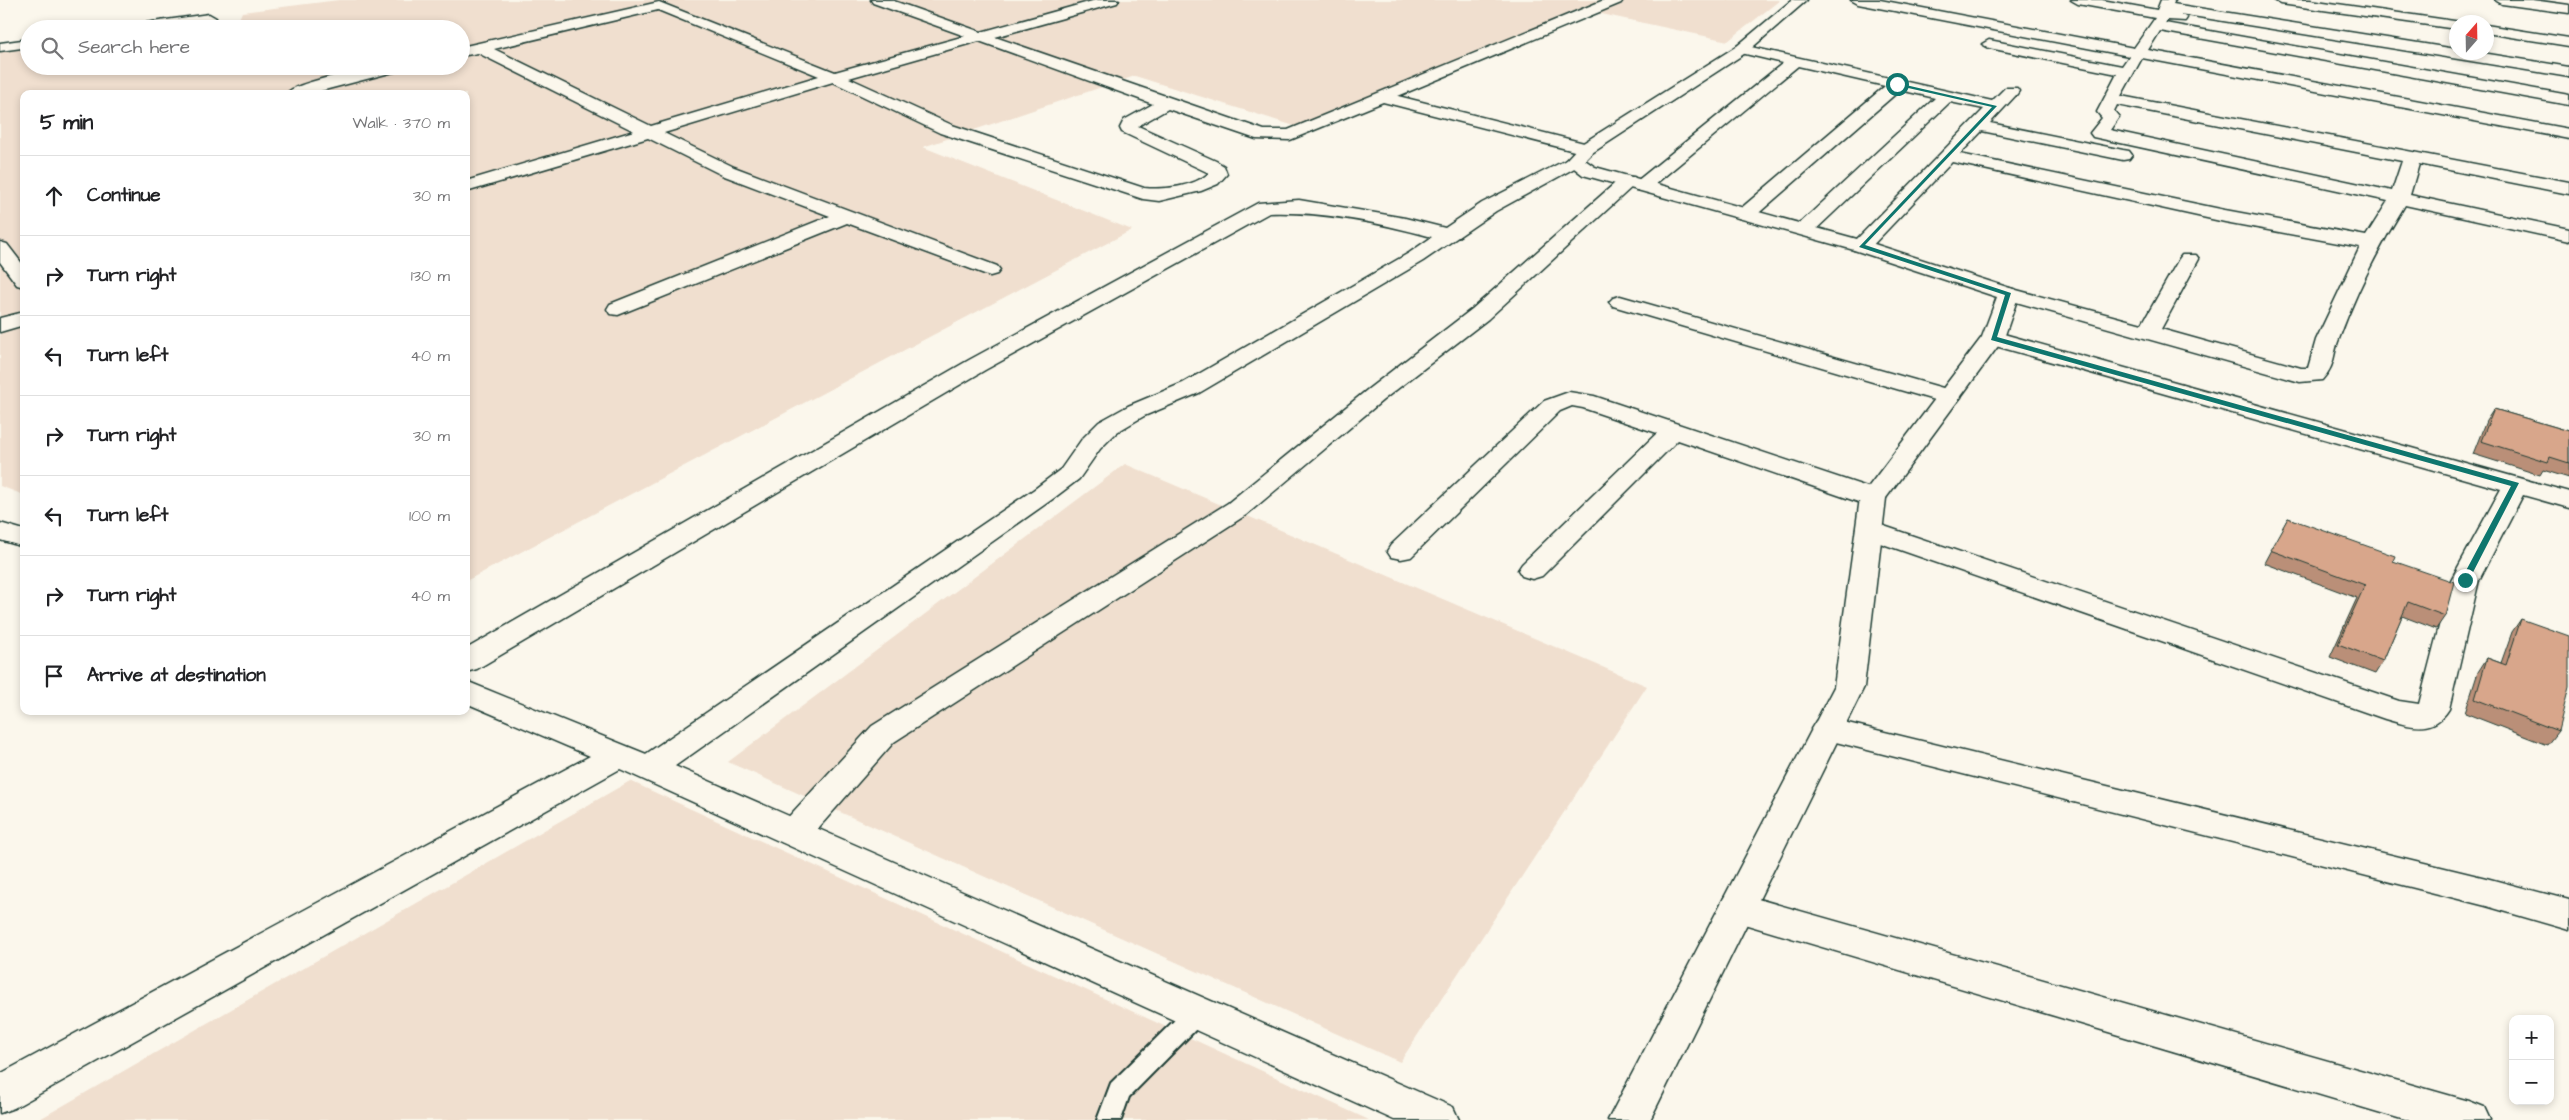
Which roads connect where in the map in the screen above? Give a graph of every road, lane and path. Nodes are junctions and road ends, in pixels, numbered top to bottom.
1 (685, 0) edge
2 (878, 0) edge
3 (1112, 0) edge
4 (1616, 0) edge
5 (1800, 0) edge
6 (1862, 0) edge
7 (2078, 0) edge
8 (2281, 0) edge
9 (2502, 0) edge
10 (659, 6) junction
11 (2569, 9) edge
12 (1847, 13) dead end
13 (2160, 17) edge
14 (209, 18) dead end
15 (195, 20) edge
16 (2449, 24) edge
17 (2494, 30) edge
18 (2129, 34) dead end
19 (980, 37) junction
20 (1978, 42) dead end
21 (2569, 42) edge
22 (20, 44) edge
23 (0, 46) edge
24 (480, 48) junction
25 (1742, 49) junction
26 (470, 50) edge
27 (2138, 53) junction
28 (1796, 61) junction
29 (2569, 72) edge
30 (362, 75) edge
31 (834, 78) junction
32 (1897, 84) junction
33 (2120, 84) junction
34 (2140, 87) dead end
35 (304, 90) edge
36 (2011, 91) dead end
37 (1947, 96) junction
38 (1382, 97) junction
39 (2569, 100) edge
40 (1166, 103) junction
41 (1995, 106) junction
42 (2316, 122) dead end
43 (1977, 125) junction
44 (649, 133) junction
45 (2569, 134) edge
46 (1580, 155) junction
47 (1947, 156) junction
48 (2412, 158) junction
49 (2569, 172) edge
50 (1635, 184) junction
51 (470, 186) edge
52 (2569, 188) edge
53 (2395, 205) junction
54 (1746, 214) junction
55 (844, 217) junction
56 (1804, 230) junction
57 (1448, 235) junction
58 (2569, 235) edge
59 (2372, 244) junction
60 (1861, 246) junction
61 (0, 248) edge
62 (2189, 259) dead end
63 (990, 270) dead end
64 (20, 276) edge
65 (2008, 294) junction
66 (1620, 302) dead end
67 (618, 309) dead end
68 (20, 319) edge
69 (0, 325) edge
70 (2148, 333) junction
71 (1993, 338) junction
72 (1949, 397) junction
73 (1673, 431) junction
74 (2516, 485) junction
75 (1874, 498) junction
76 (2569, 500) edge
77 (1870, 530) junction
78 (0, 531) edge
79 (20, 538) edge
80 (1401, 551) dead end
81 (1532, 570) dead end
82 (470, 660) edge
83 (470, 694) edge
84 (1827, 729) junction
85 (633, 762) junction
86 (794, 833) junction
87 (1736, 908) junction
88 (2569, 915) edge
89 (1197, 1013) junction
90 (0, 1095) edge
91 (1109, 1120) edge
92 (1438, 1120) edge
93 (1628, 1120) edge
94 (2469, 1120) edge

1 - 10 street
2 - 19 street
3 - 19 street
4 - 38 street
5 - 25 street
6 - 12 street
6 - 27 street
7 - 13 street
8 - 16 street
9 - 11 street
10 - 24 street
10 - 31 street
13 - 18 street
13 - 27 street
13 - 29 street
13 - 39 street
14 - 15 street
17 - 21 street
19 - 31 street
19 - 40 street
20 - 33 street
22 - 23 street
24 - 26 street
24 - 44 street
25 - 28 street
25 - 46 street
27 - 33 street
27 - 45 street
28 - 32 street
28 - 50 street
30 - 35 street
31 - 40 street
31 - 44 street
32 - 37 street
32 - 54 street
33 - 34 street
33 - 48 street
33 - 53 street
36 - 41 street
37 - 41 street
37 - 56 street
38 - 40 street
38 - 46 street
41 - 43 street
42 - 49 street
43 - 47 street
43 - 53 street
44 - 51 street
44 - 55 street
46 - 50 street
46 - 57 street
47 - 59 street
47 - 60 street
48 - 52 street
48 - 53 street
50 - 54 street
50 - 86 street
53 - 58 street
53 - 59 street
54 - 56 street
55 - 63 street
55 - 67 street
56 - 60 street
57 - 82 street
57 - 85 street
59 - 70 street
60 - 65 street
61 - 64 street
62 - 70 street
65 - 70 street
65 - 71 street
66 - 72 street
68 - 69 street
71 - 72 street
71 - 74 street
72 - 75 street
73 - 75 street
73 - 80 street
73 - 81 street
74 - 76 street
74 - 77 street
75 - 77 street
77 - 84 street
78 - 79 street
83 - 85 street
84 - 87 street
84 - 88 street
85 - 86 street
85 - 90 street
86 - 89 street
87 - 93 street
87 - 94 street
89 - 91 lane
89 - 92 street

